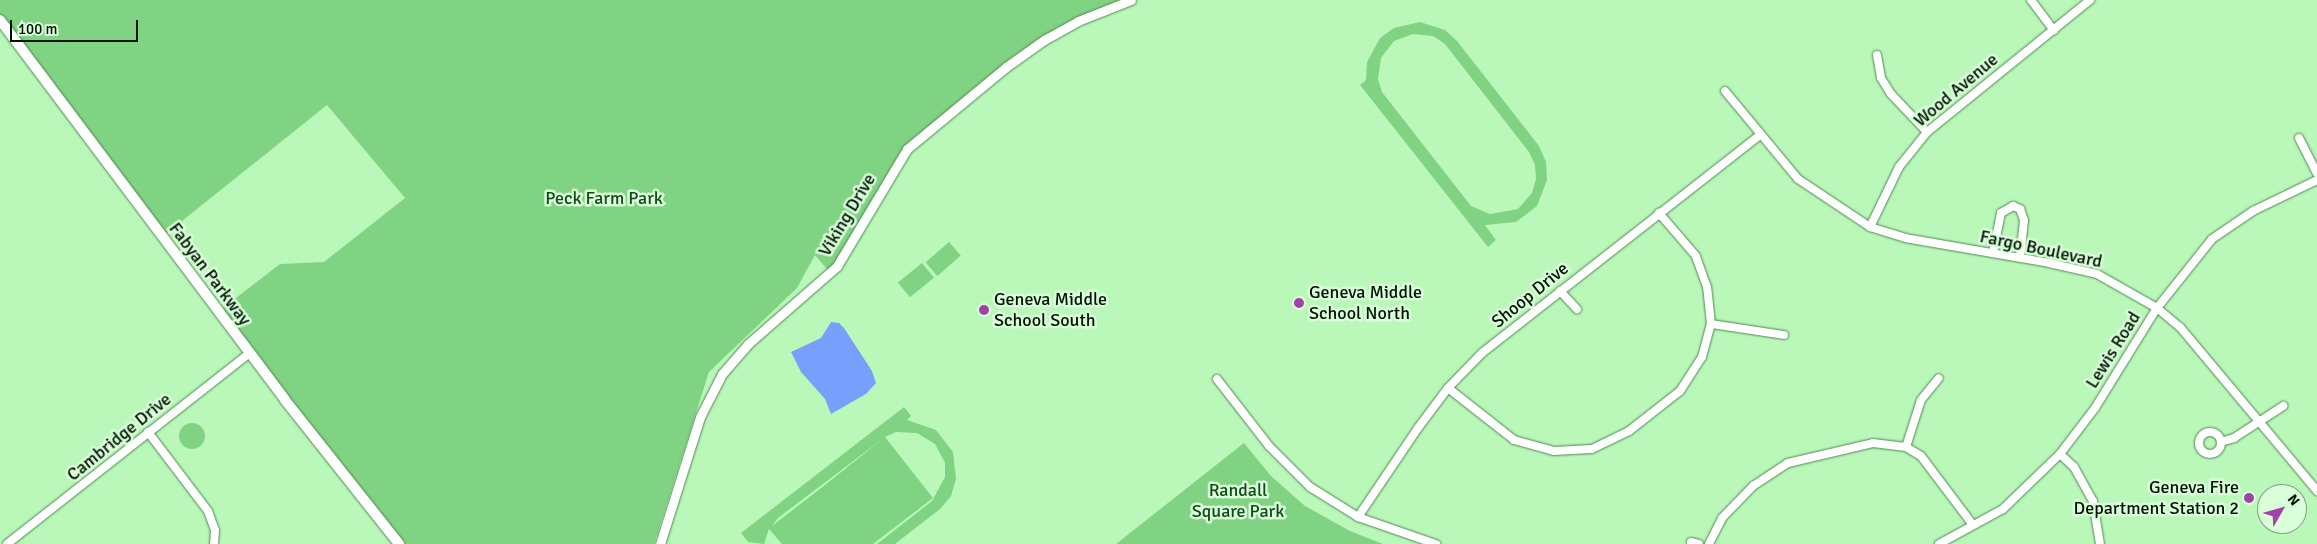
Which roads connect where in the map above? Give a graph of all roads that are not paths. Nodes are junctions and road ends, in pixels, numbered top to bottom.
1 (1131, 0) edge
2 (2031, 0) edge
3 (2090, 0) edge
4 (0, 20) edge
5 (2054, 30) junction
6 (1878, 55) dead end
7 (1725, 91) dead end
8 (1927, 132) junction
9 (1760, 135) junction
10 (2299, 138) dead end
11 (2317, 173) edge
12 (2317, 180) edge
13 (1659, 213) junction
14 (1870, 227) junction
15 (1994, 253) junction
16 (2020, 258) junction
17 (1560, 290) junction
18 (2157, 308) junction
19 (1576, 309) dead end
20 (1711, 324) junction
21 (1784, 335) dead end
22 (250, 353) junction
23 (1939, 378) dead end
24 (1217, 379) dead end
25 (1448, 388) junction
26 (2283, 406) dead end
27 (2257, 421) junction
28 (148, 432) junction
29 (2221, 442) dead end
30 (1906, 447) junction
31 (2060, 454) junction
32 (2317, 491) edge
33 (1358, 518) junction
34 (1973, 525) junction
35 (7, 544) edge
36 (214, 544) edge
37 (399, 544) edge
38 (660, 544) edge
39 (1436, 544) edge
40 (1709, 544) edge
41 (1939, 544) edge
42 (2100, 544) edge

1 - 38 street, Viking Drive
2 - 5 street
3 - 5 street, Wood Avenue
4 - 22 main road, Fabyan Parkway
5 - 8 street, Wood Avenue
6 - 8 street
7 - 9 street, Fargo Boulevard
8 - 14 street, Wood Avenue
9 - 13 street, Shoop Drive
9 - 14 street, Fargo Boulevard
10 - 11 street
12 - 18 street, Lewis Road
13 - 17 street, Shoop Drive
13 - 20 street
14 - 15 street, Fargo Boulevard
15 - 16 street, Fargo Boulevard
15 - 16 street
16 - 18 street, Fargo Boulevard
17 - 19 street
17 - 25 street, Shoop Drive
18 - 27 street, Fargo Boulevard
18 - 31 street, Lewis Road
20 - 21 street
20 - 25 street
22 - 28 street, Cambridge Drive
22 - 37 main road, Fabyan Parkway
23 - 30 street
24 - 33 street
25 - 33 street, Shoop Drive
26 - 27 street
27 - 29 street
27 - 32 street, Fargo Boulevard
28 - 35 street, Cambridge Drive
28 - 36 street
30 - 34 street
30 - 40 street
31 - 34 street, Lewis Road
31 - 42 street
33 - 39 street
34 - 41 street, Lewis Road

